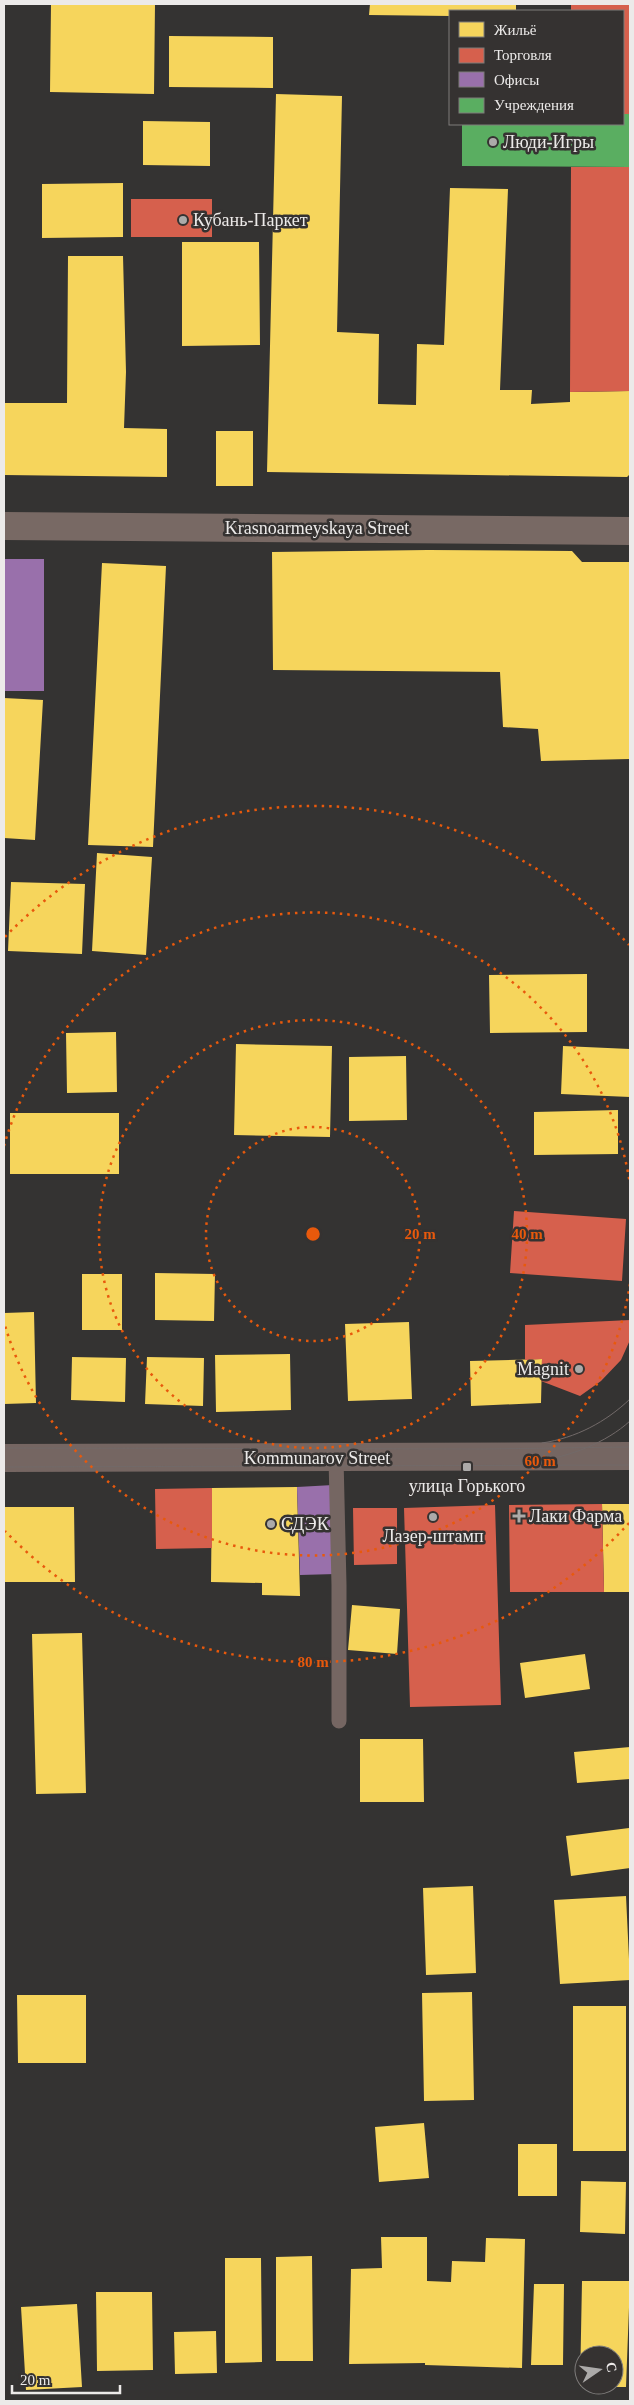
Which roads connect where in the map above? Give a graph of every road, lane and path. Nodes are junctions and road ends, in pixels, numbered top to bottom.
1 (4, 526) edge
2 (630, 531) edge
3 (630, 1456) edge
4 (4, 1458) edge
5 (336, 1458) junction
6 (339, 1720) dead end

1 - 2 street, Krasnoarmeyskaya Street
3 - 5 street, Kommunarov Street
4 - 5 street, Kommunarov Street
5 - 6 lane

